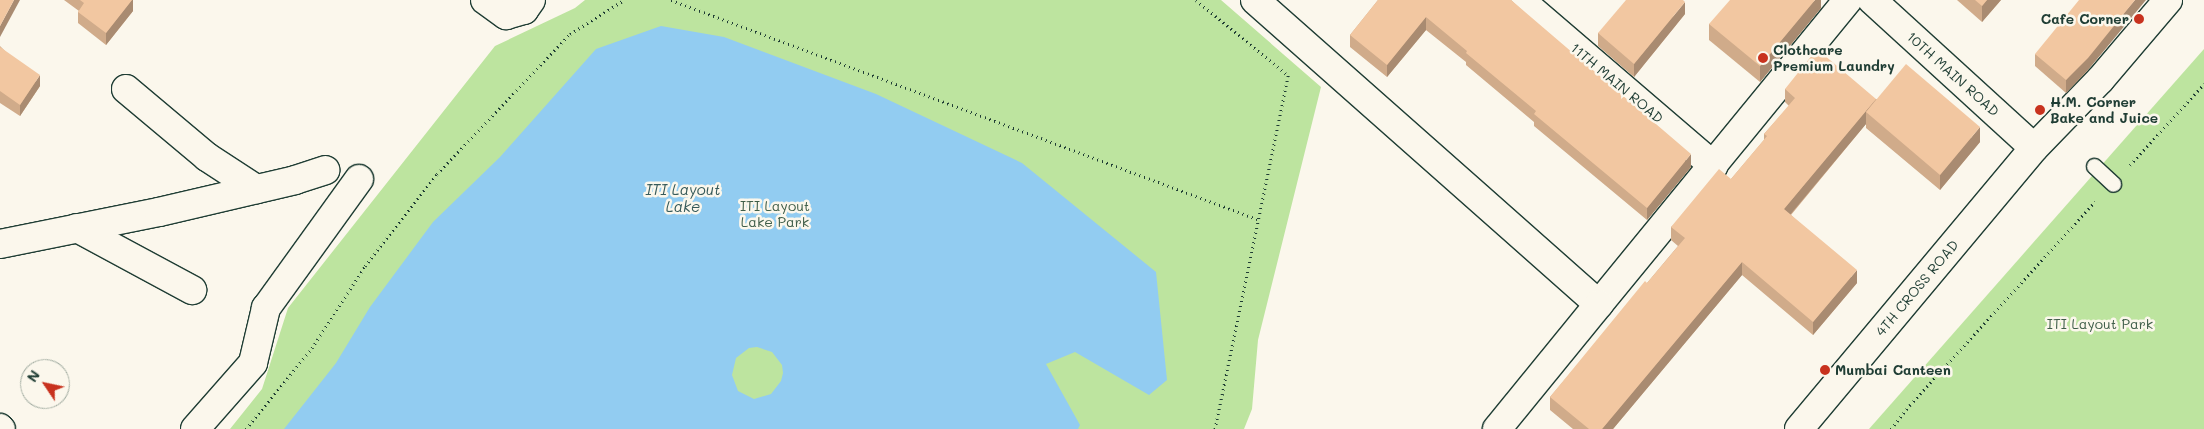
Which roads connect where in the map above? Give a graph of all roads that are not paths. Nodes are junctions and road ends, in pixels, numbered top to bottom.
1 (530, 0) edge
2 (1254, 0) edge
3 (1520, 0) edge
4 (1848, 0) edge
5 (1872, 0) edge
6 (2168, 0) edge
7 (495, 7) edge
8 (126, 89) dead end
9 (2034, 148) junction
10 (1714, 166) junction
11 (2094, 166) dead end
12 (325, 170) dead end
13 (360, 180) dead end
14 (2113, 184) road end
15 (256, 189) junction
16 (76, 228) junction
17 (0, 244) edge
18 (192, 290) dead end
19 (1600, 304) junction
20 (195, 429) edge
21 (1497, 429) edge
22 (1799, 429) edge

1 - 7 street
2 - 19 street
3 - 10 street, 11TH MAIN ROAD
4 - 10 street
5 - 9 street, 10TH MAIN ROAD
6 - 9 street, 4TH CROSS ROAD
8 - 15 street
9 - 22 street, 4TH CROSS ROAD
10 - 19 street
11 - 14 lane
12 - 15 street
13 - 20 street
15 - 16 street
16 - 17 street
16 - 18 street
19 - 21 street

